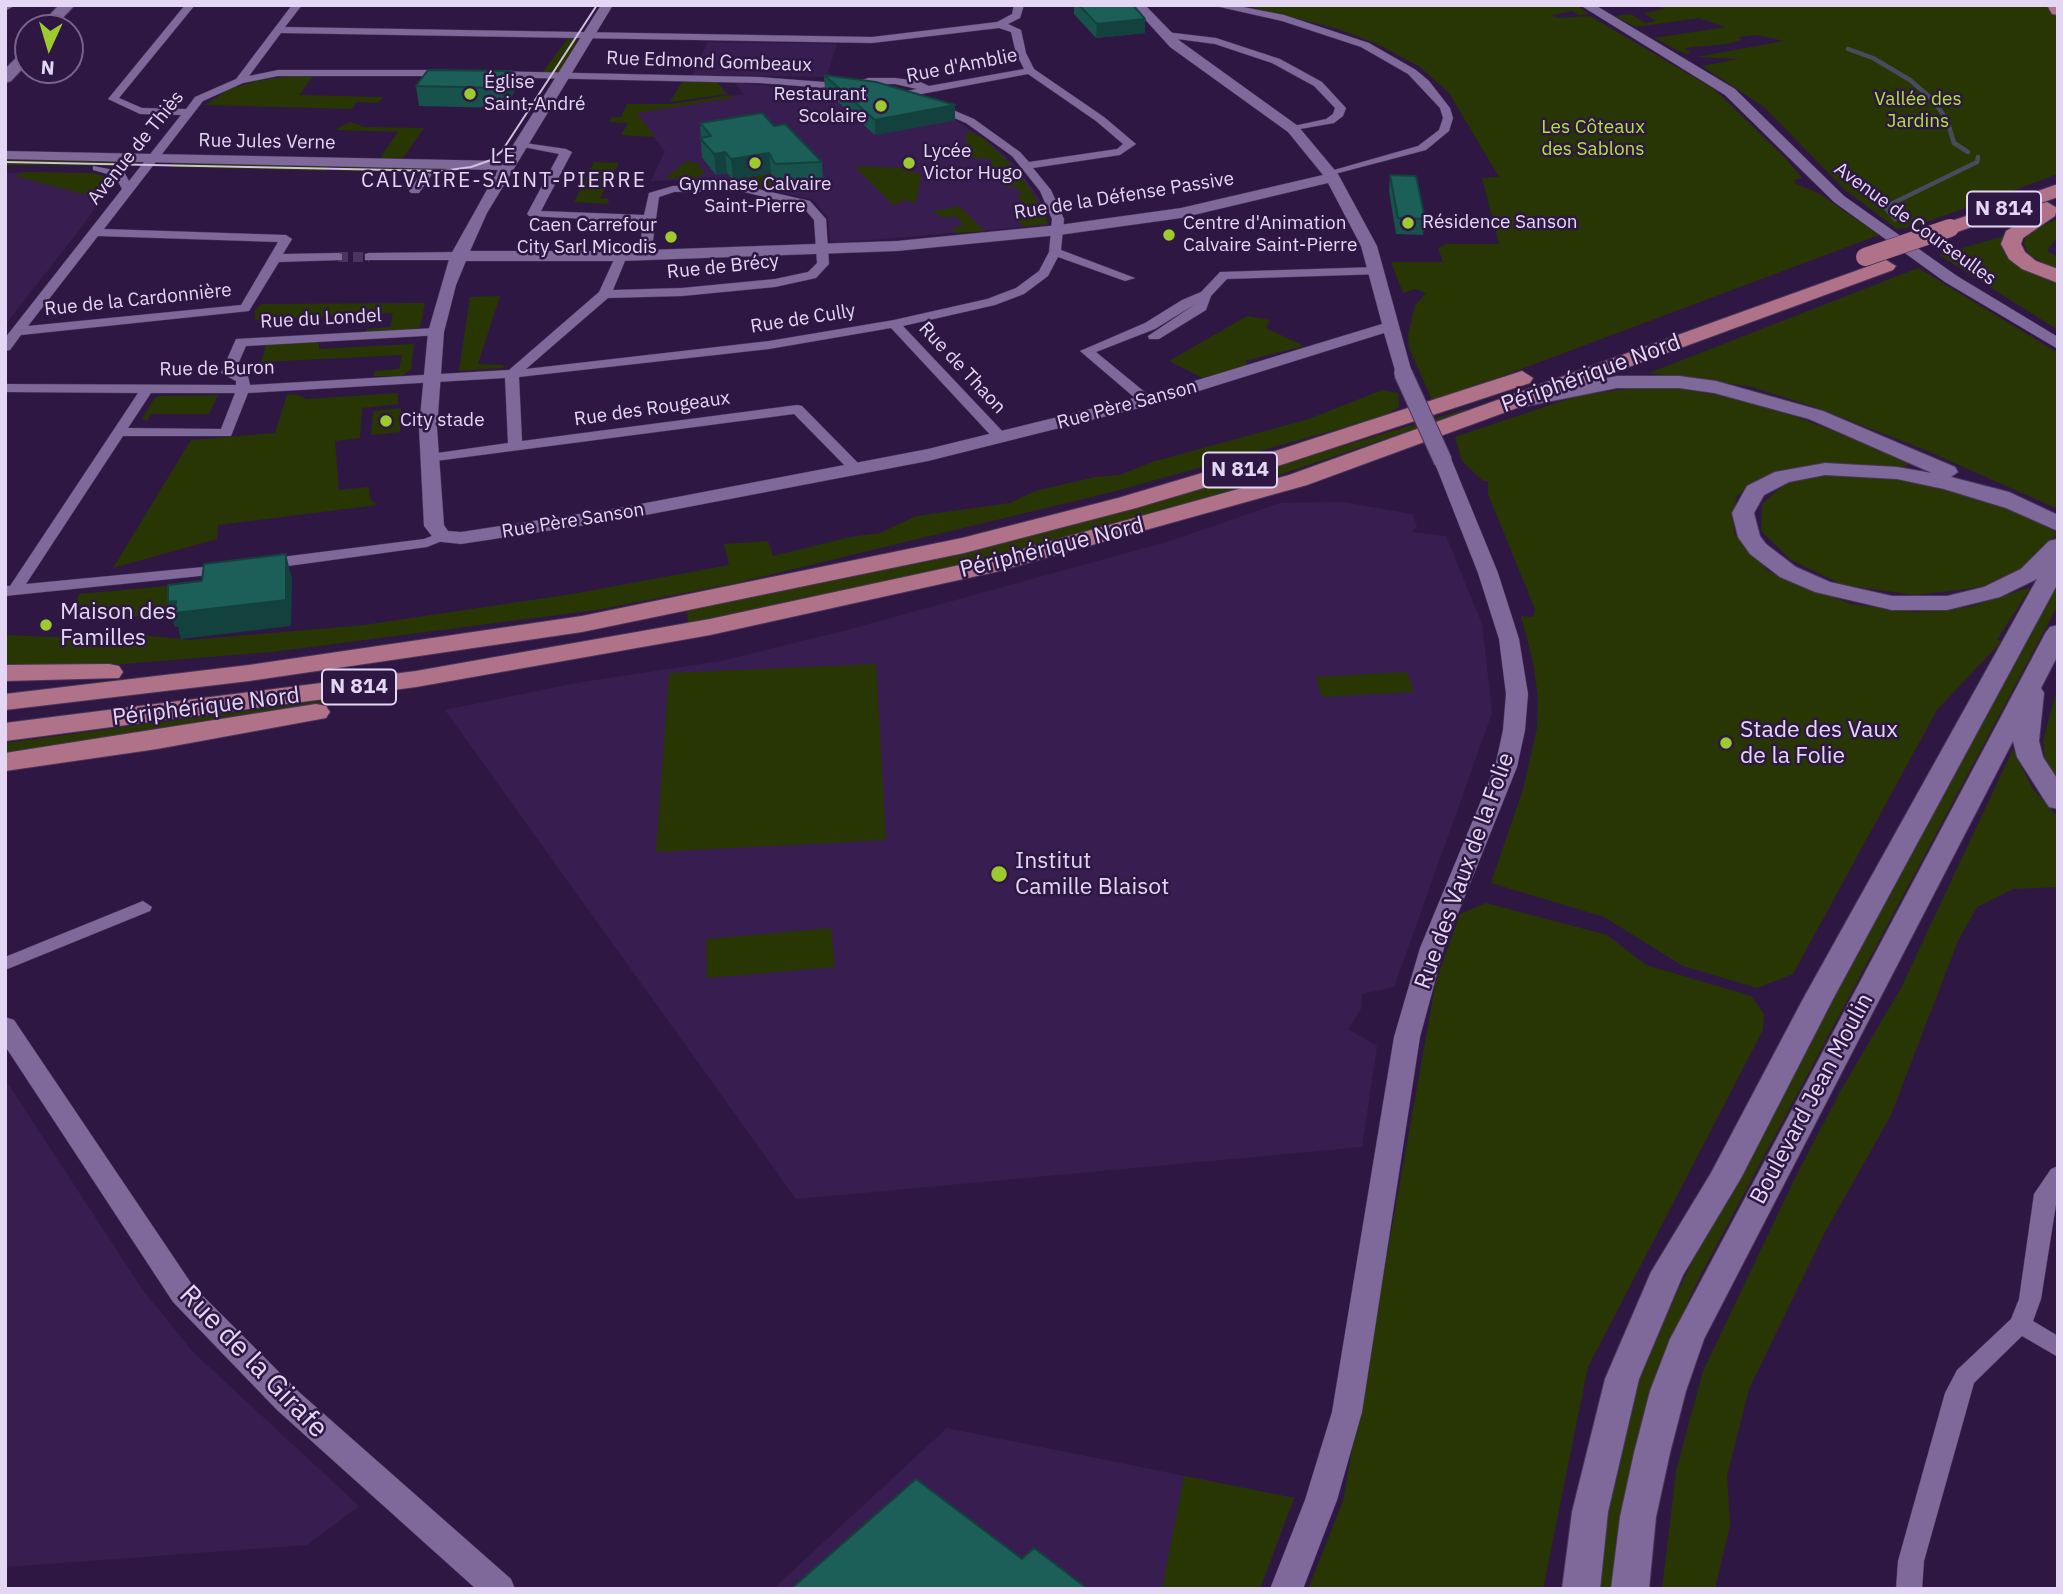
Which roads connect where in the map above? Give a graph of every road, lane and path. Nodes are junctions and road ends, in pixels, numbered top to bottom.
1 (11, 5) edge
2 (190, 5) edge
3 (297, 5) edge
4 (607, 5) edge
5 (1018, 5) edge
6 (1138, 5) edge
7 (1216, 5) edge
8 (1586, 5) edge
9 (5, 7) edge
10 (999, 25) junction
11 (278, 30) junction
12 (1166, 35) junction
13 (588, 36) junction
14 (1030, 71) junction
15 (458, 74) edge
16 (482, 74) edge
17 (563, 76) junction
18 (240, 81) junction
19 (853, 87) junction
20 (926, 89) junction
21 (900, 96) junction
22 (188, 112) junction
23 (1293, 129) junction
24 (522, 145) junction
25 (5, 155) edge
26 (147, 163) junction
27 (1026, 166) junction
28 (5, 168) edge
29 (97, 168) junction
30 (505, 171) junction
31 (426, 174) junction
32 (1332, 176) junction
33 (127, 188) junction
34 (415, 191) dead end
35 (2054, 201) edge
36 (648, 219) junction
37 (1059, 230) junction
38 (94, 232) junction
39 (1959, 232) junction
40 (919, 242) joint
41 (823, 248) junction
42 (1055, 252) junction
43 (645, 255) junction
44 (458, 256) junction
45 (621, 256) junction
46 (338, 257) tunnel mouth
47 (369, 257) tunnel mouth
48 (275, 258) junction
49 (1377, 271) junction
50 (2058, 277) edge
51 (1129, 278) dead end
52 (605, 294) junction
53 (245, 308) junction
54 (894, 324) junction
55 (1391, 327) junction
56 (18, 331) junction
57 (436, 332) junction
58 (241, 342) junction
59 (2058, 344) edge
60 (5, 347) edge
61 (228, 373) junction
62 (512, 374) junction
63 (430, 380) junction
64 (5, 388) edge
65 (243, 389) junction
66 (146, 390) junction
67 (200, 390) junction
68 (1147, 401) junction
69 (1512, 403) junction
70 (119, 432) junction
71 (1001, 438) junction
72 (515, 447) junction
73 (428, 458) junction
74 (857, 470) junction
75 (2017, 504) junction
76 (2049, 520) edge
77 (442, 536) junction
78 (2058, 545) edge
79 (2058, 561) edge
80 (10, 591) edge
81 (710, 627) junction
82 (2058, 632) edge
83 (465, 642) junction
84 (5, 673) edge
85 (2034, 676) junction
86 (5, 702) edge
87 (5, 732) edge
88 (5, 762) edge
89 (2058, 801) edge
90 (144, 907) dead end
91 (5, 964) edge
92 (5, 1027) edge
93 (2058, 1174) edge
94 (2020, 1324) junction
95 (2058, 1348) edge
96 (499, 1589) edge
97 (1286, 1589) edge
98 (1581, 1589) edge
99 (1630, 1589) edge
100 (1909, 1589) edge

1 - 9 street
2 - 22 street
3 - 11 street
4 - 13 street
5 - 10 street
6 - 12 street
7 - 32 street
8 - 59 street, Avenue de Courseulles
10 - 13 street
10 - 14 street
11 - 13 street
11 - 18 street
12 - 23 street
12 - 23 street
13 - 17 street
14 - 20 street, Rue d'Amblie
14 - 27 street
15 - 18 street, Avenue de Thiès
16 - 17 street
17 - 19 street, Rue Edmond Gombeaux
17 - 24 street
18 - 22 street, Avenue de Thiès
19 - 20 street, Rue Edmond Gombeaux
19 - 21 street, Rue Edmond Gombeaux
20 - 21 street, Rue d'Amblie
21 - 27 street, Rue Edmond Gombeaux
22 - 26 street, Avenue de Thiès
23 - 32 street
24 - 30 street
24 - 36 street
25 - 26 street, Rue Jules Verne
26 - 29 street, Rue Jules Verne
26 - 30 street, Rue Jules Verne
26 - 31 street, Rue Jules Verne
26 - 33 street, Avenue de Thiès
27 - 37 street, Rue Edmond Gombeaux
28 - 29 street, Rue Jules Verne
29 - 33 street, Rue Jules Verne
30 - 31 street, Rue Jules Verne
30 - 44 street
31 - 34 street
32 - 37 street, Rue de la Défense Passive
32 - 49 street
33 - 38 street, Avenue de Thiès
35 - 39 highway, Périphérique Nord / N 814
35 - 50 highway
36 - 41 street
36 - 43 street
37 - 40 street, Rue de la Défense Passive
37 - 42 street, Rue de Cully
38 - 48 street
38 - 56 street, Avenue de Thiès
39 - 69 highway, Périphérique Nord / N 814
39 - 83 highway, Périphérique Nord / N 814, bridge
40 - 41 street, Rue de la Défense Passive
41 - 43 street, Rue de la Défense Passive
41 - 52 street, Rue de Brécy
42 - 51 street
42 - 54 street, Rue de Cully
43 - 45 street, Rue de la Défense Passive
44 - 45 street, Rue de la Défense Passive
44 - 47 street
44 - 57 street
45 - 52 street
46 - 48 street
48 - 53 street, Rue de la Cardonnière
49 - 55 street
49 - 68 street
52 - 62 street
53 - 56 street, Rue de la Cardonnière
53 - 58 street
54 - 62 street, Rue de Cully
54 - 71 street, Rue de Thaon
55 - 68 street, Rue Père Sanson
55 - 97 street, Rue des Vaux de la Folie, bridge
56 - 60 street, Avenue de Thiès
57 - 58 street, Rue du Londel
57 - 63 street
58 - 61 street, Rue du Londel
61 - 65 street
61 - 67 street
62 - 63 street, Rue de Cully
62 - 72 street
63 - 65 street, Rue de Buron
63 - 73 street
64 - 66 street, Rue de Buron
65 - 67 street, Rue de Buron
65 - 70 street
66 - 67 street, Rue de Buron
66 - 70 street
68 - 71 street, Rue Père Sanson
69 - 75 main road
69 - 81 highway, Périphérique Nord / N 814
70 - 80 street
71 - 74 street, Rue Père Sanson
72 - 73 street, Rue des Rougeaux
72 - 74 street, Rue des Rougeaux
73 - 77 street
74 - 77 street, Rue Père Sanson
75 - 76 main road
75 - 78 main road
77 - 80 street
79 - 98 main road
81 - 87 highway, Périphérique Nord / N 814
81 - 88 highway
82 - 85 main road, Boulevard Jean Moulin
83 - 84 highway
83 - 86 highway, Périphérique Nord / N 814
85 - 89 main road
85 - 99 main road, Boulevard Jean Moulin
90 - 91 street
92 - 96 street, Rue de la Girafe
93 - 94 street
94 - 95 street
94 - 100 street

